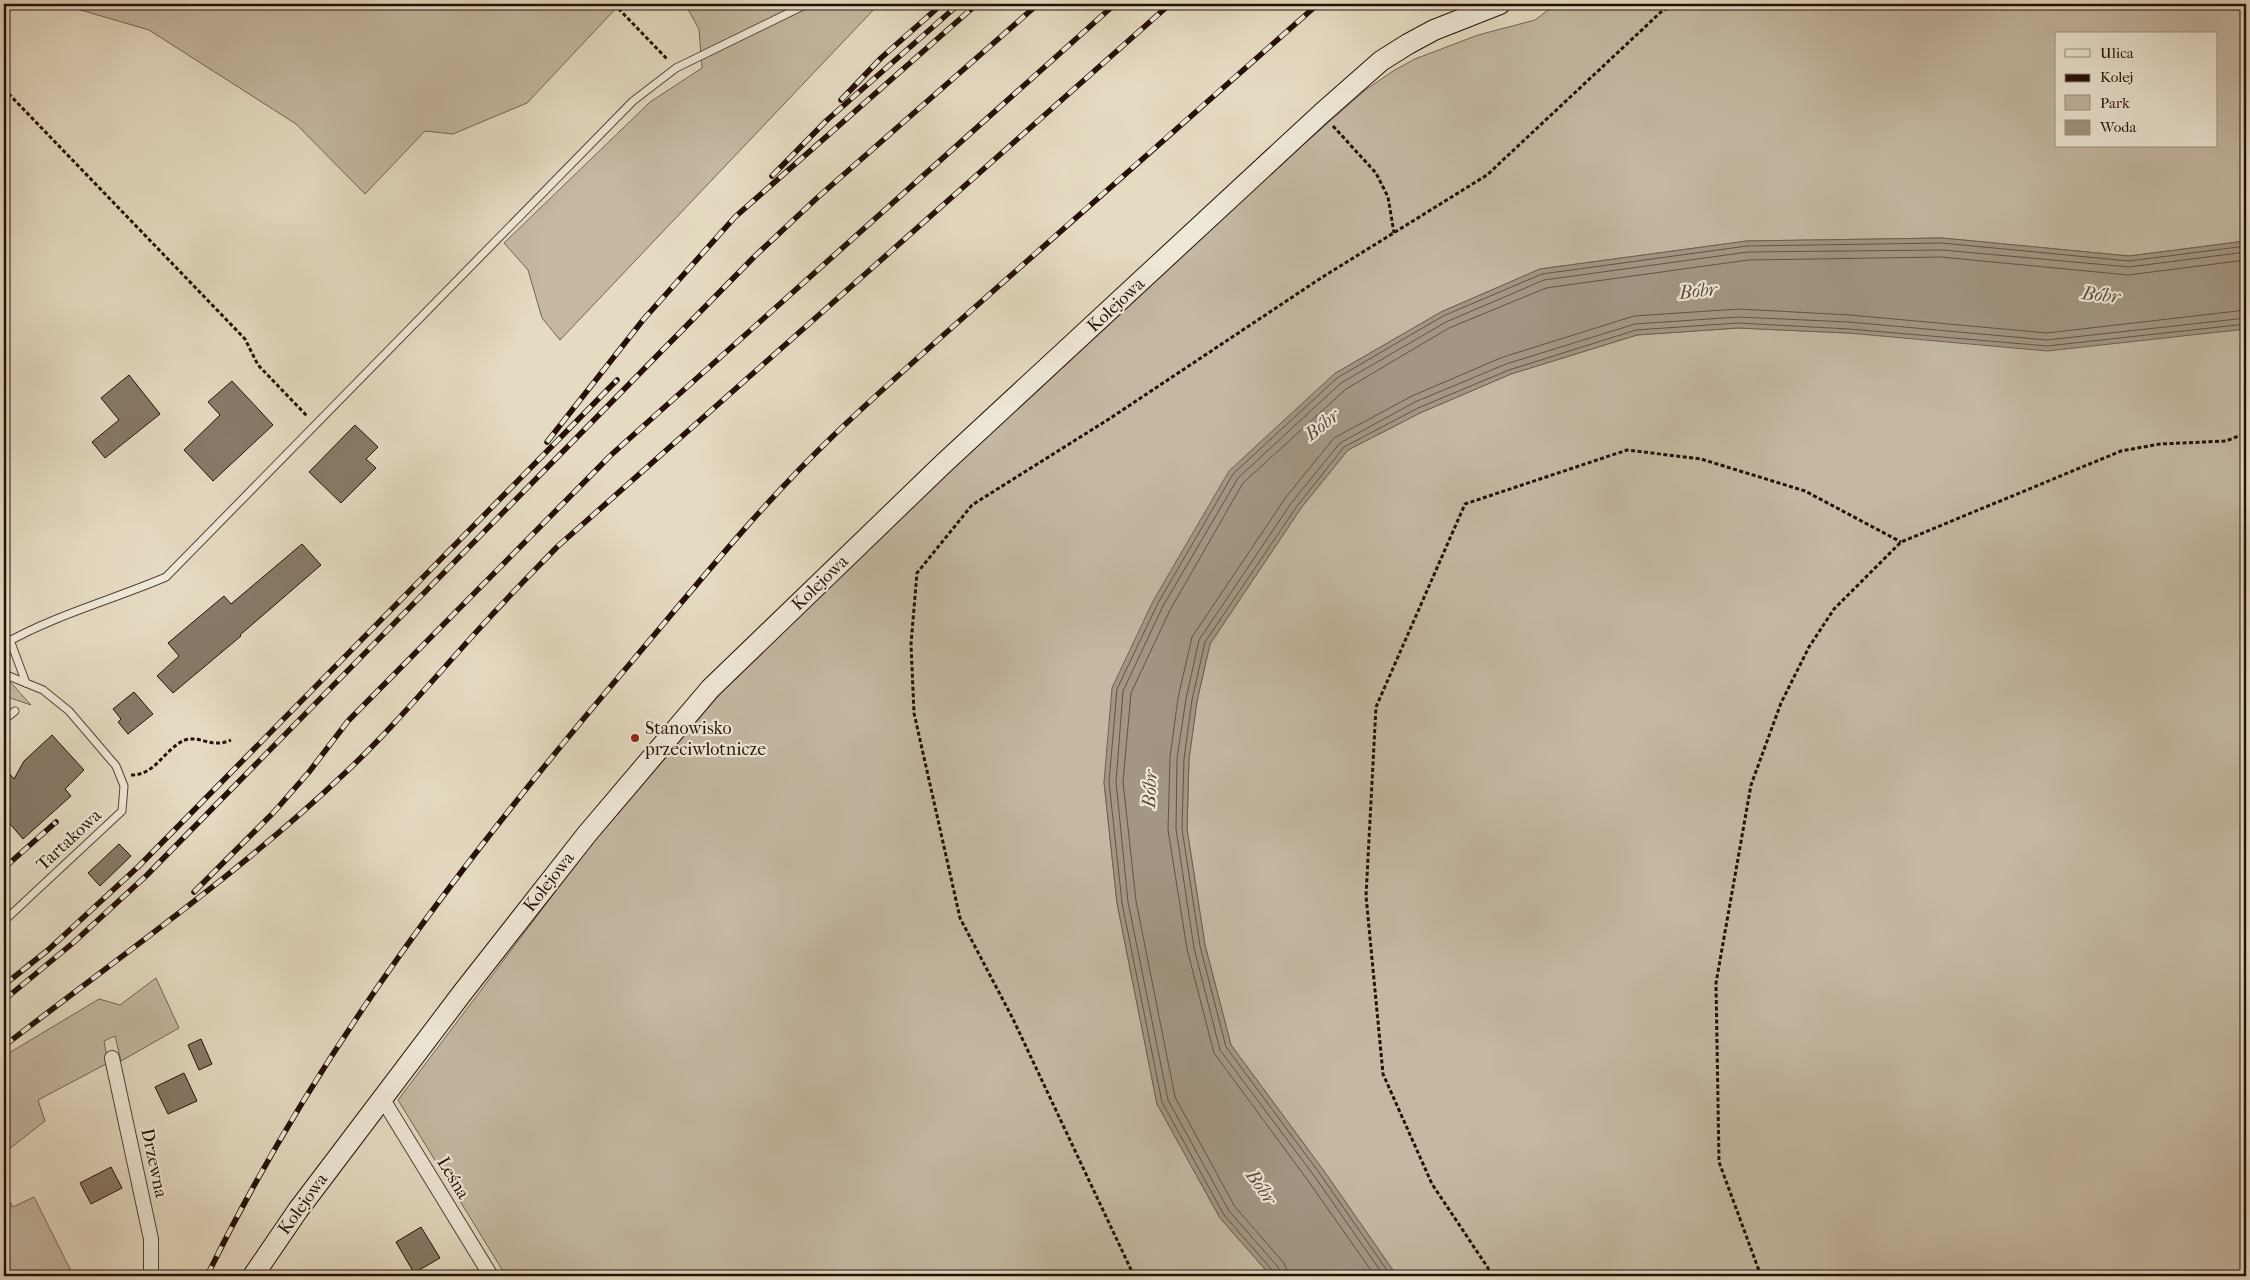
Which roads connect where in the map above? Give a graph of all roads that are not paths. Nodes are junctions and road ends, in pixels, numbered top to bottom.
1 (807, 4) edge
2 (1500, 4) edge
3 (7, 642) edge
4 (4, 674) edge
5 (26, 683) junction
6 (14, 711) dead end
7 (4, 720) edge
8 (4, 921) edge
9 (112, 1058) dead end
10 (382, 1098) junction
11 (151, 1276) edge
12 (253, 1276) edge
13 (491, 1276) edge

1 - 3 lane
2 - 10 street, Kolejowa
3 - 5 lane
4 - 5 lane, Tartakowa
5 - 8 lane, Tartakowa
6 - 7 lane
9 - 11 street, Drzewna
10 - 12 street, Kolejowa
10 - 13 street, Leśna

